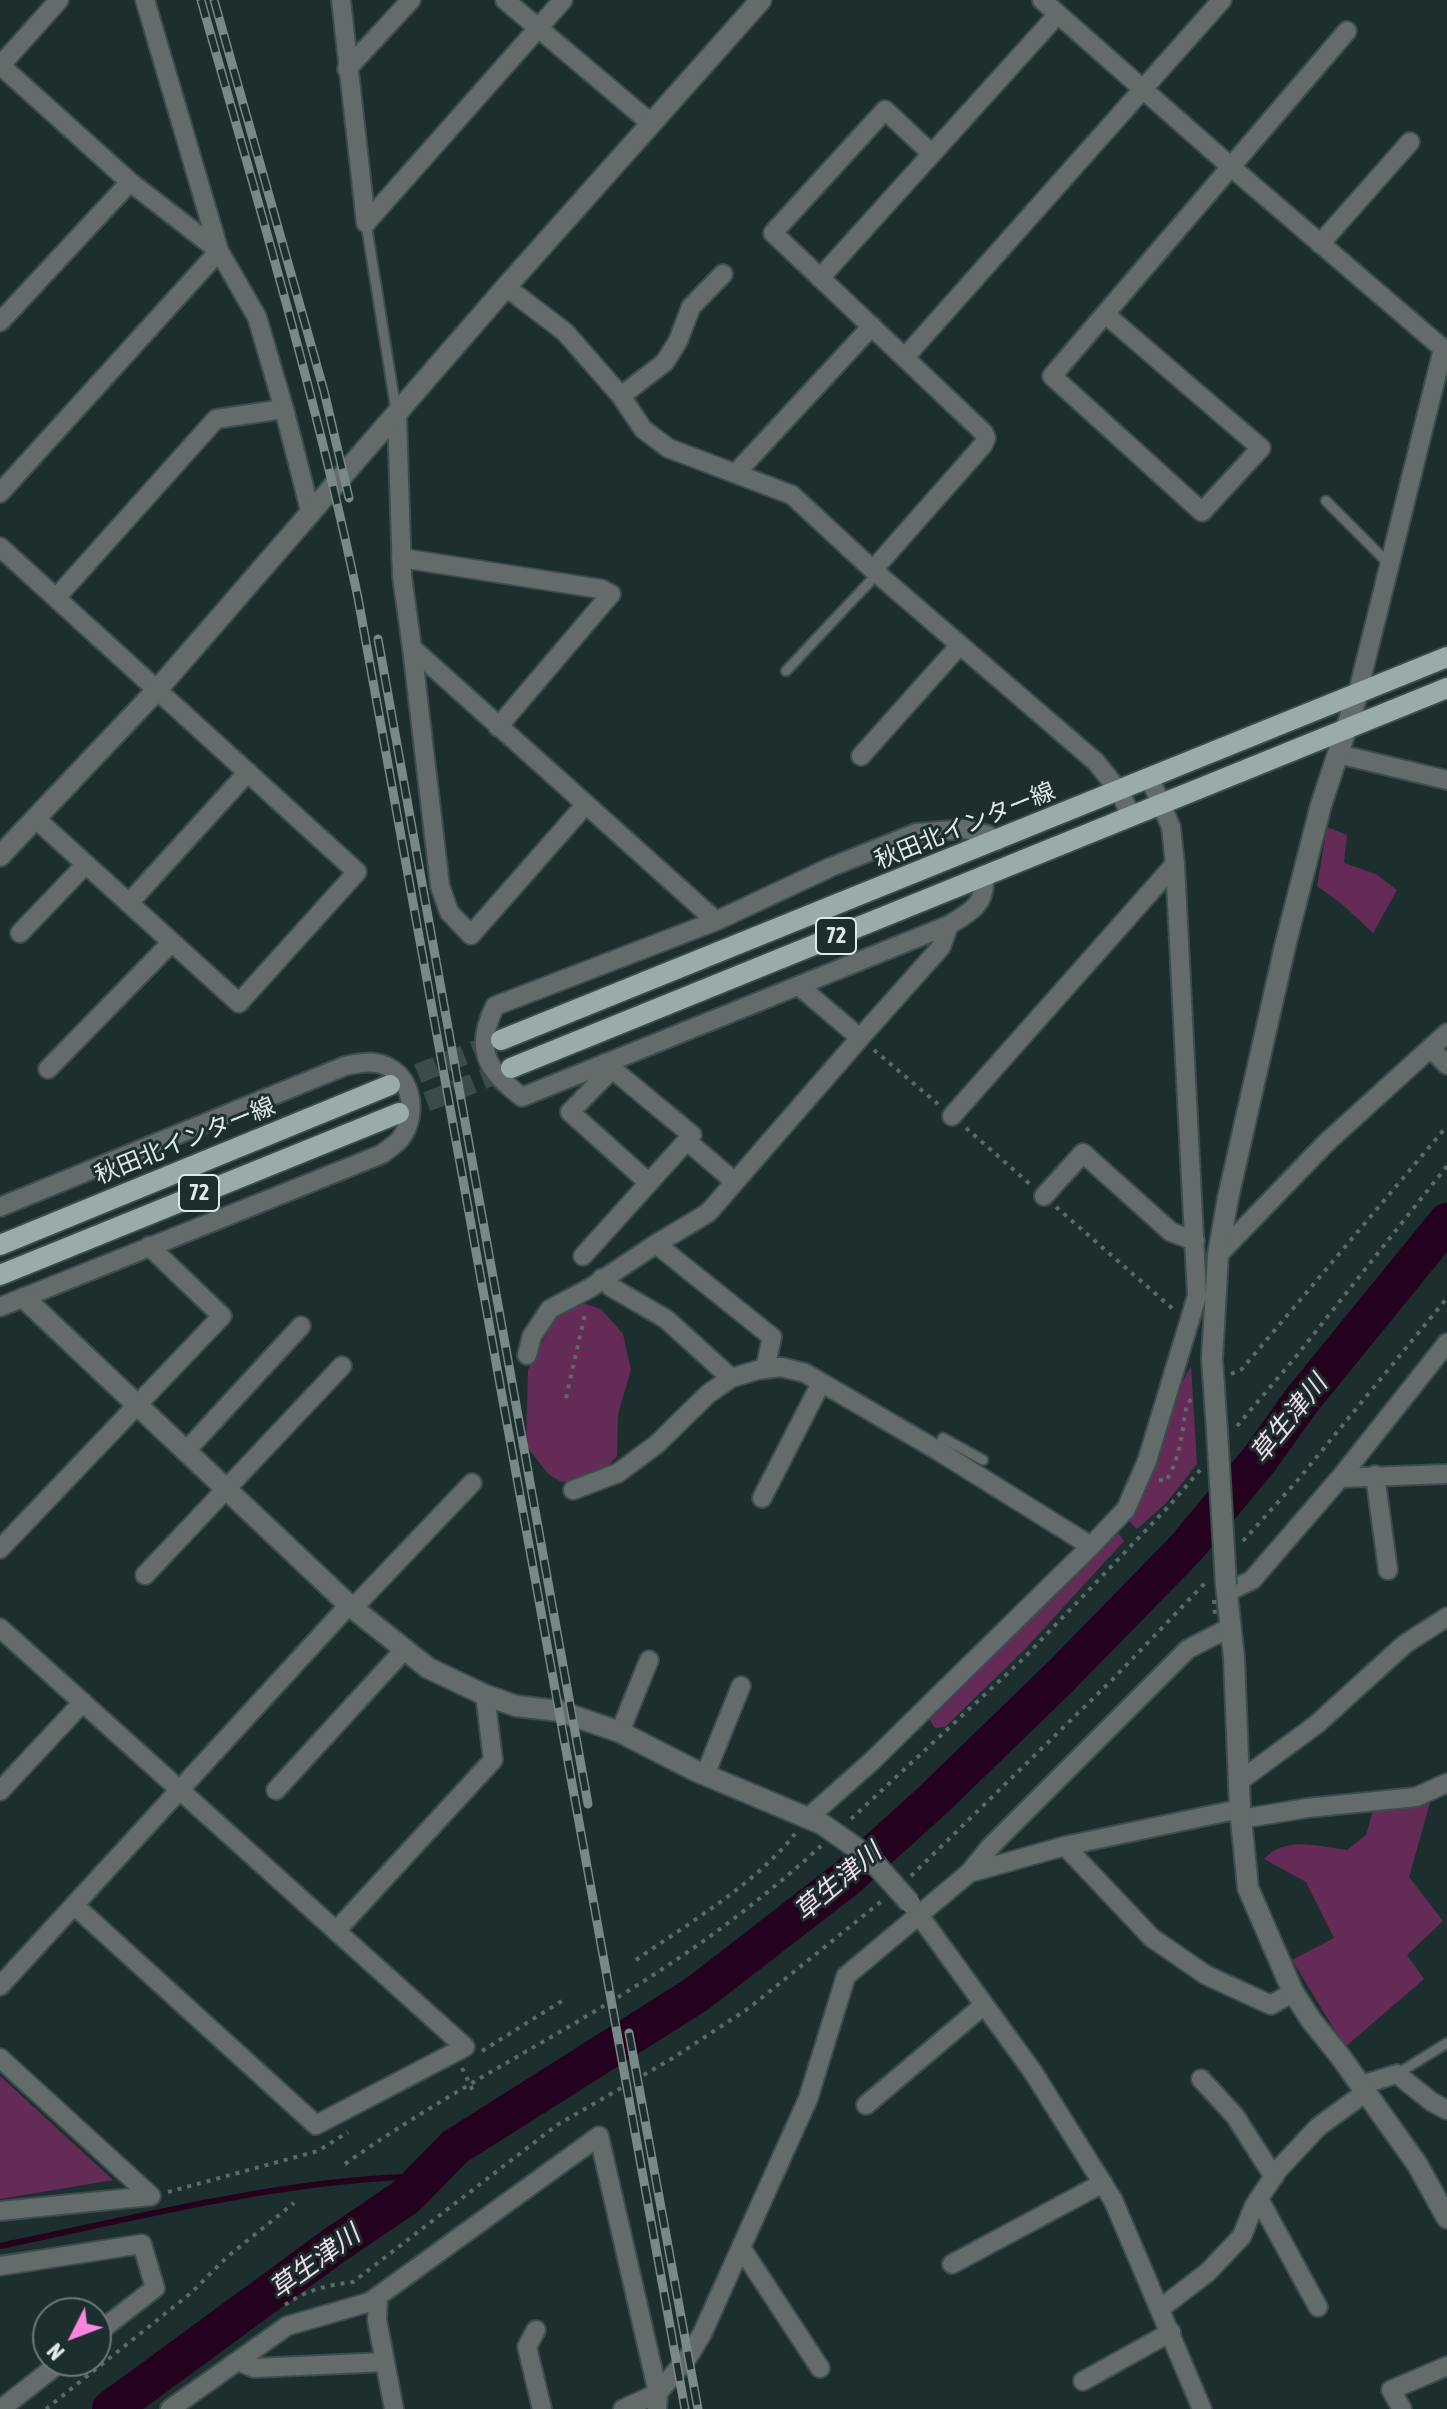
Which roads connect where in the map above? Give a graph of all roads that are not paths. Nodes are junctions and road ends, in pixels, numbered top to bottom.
1 (59, 0) edge
2 (145, 0) edge
3 (341, 0) edge
4 (411, 0) edge
5 (505, 0) edge
6 (563, 0) edge
7 (761, 0) edge
8 (1042, 0) edge
9 (1222, 0) edge
10 (1058, 14) junction
11 (538, 29) junction
12 (1347, 31) dead end
13 (0, 65) edge
14 (347, 69) junction
15 (1144, 90) junction
16 (652, 124) junction
17 (1410, 142) dead end
18 (932, 154) junction
19 (1230, 166) junction
20 (130, 182) junction
21 (366, 223) junction
22 (1320, 244) junction
23 (219, 251) junction
24 (723, 274) dead end
25 (820, 278) junction
26 (506, 287) junction
27 (1105, 314) junction
28 (0, 322) edge
29 (872, 326) junction
30 (1445, 350) edge
31 (906, 356) junction
32 (621, 396) junction
33 (284, 409) junction
34 (397, 415) junction
35 (736, 473) junction
36 (0, 493) edge
37 (1326, 501) dead end
38 (311, 514) junction
39 (0, 547) edge
40 (401, 558) junction
41 (1389, 564) junction
42 (875, 572) junction
43 (56, 598) junction
44 (960, 645) junction
45 (412, 648) junction
46 (1447, 657) edge
47 (786, 671) dead end
48 (1447, 688) edge
49 (157, 690) junction
50 (1357, 696) junction
51 (498, 727) junction
52 (1346, 728) junction
53 (1338, 754) junction
54 (861, 756) dead end
55 (248, 772) junction
56 (1150, 779) junction
57 (1447, 780) edge
58 (1119, 791) junction
59 (586, 804) junction
60 (1161, 804) junction
61 (1131, 815) junction
62 (35, 818) junction
63 (997, 841) junction
64 (0, 856) edge
65 (86, 864) junction
66 (1175, 864) junction
67 (984, 877) junction
68 (129, 903) junction
69 (716, 921) junction
70 (949, 925) junction
71 (20, 933) dead end
72 (172, 942) junction
73 (799, 986) junction
74 (1447, 1033) edge
75 (860, 1038) junction
76 (501, 1040) tunnel mouth
77 (1430, 1048) junction
78 (1447, 1065) edge
79 (609, 1066) junction
80 (511, 1068) tunnel mouth
81 (48, 1069) dead end
82 (390, 1085) tunnel mouth
83 (399, 1113) tunnel mouth
84 (952, 1116) road end
85 (687, 1141) junction
86 (735, 1182) junction
87 (649, 1183) junction
88 (1044, 1196) road end
89 (0, 1207) edge
90 (1195, 1241) junction
91 (656, 1244) junction
92 (0, 1245) edge
93 (149, 1246) junction
94 (1218, 1255) junction
95 (583, 1256) dead end
96 (0, 1275) edge
97 (1218, 1276) junction
98 (596, 1283) junction
99 (1197, 1296) junction
100 (24, 1298) junction
101 (0, 1307) edge
102 (301, 1326) dead end
103 (1447, 1343) edge
104 (527, 1355) dead end
105 (342, 1366) dead end
106 (765, 1369) junction
107 (731, 1378) junction
108 (821, 1383) junction
109 (138, 1406) junction
110 (937, 1450) junction
111 (186, 1451) junction
112 (983, 1460) dead end
113 (1447, 1474) edge
114 (1375, 1475) junction
115 (1340, 1478) junction
116 (472, 1483) dead end
117 (227, 1487) junction
118 (573, 1490) dead end
119 (762, 1498) dead end
120 (1091, 1546) junction
121 (0, 1549) edge
122 (1388, 1570) dead end
123 (145, 1575) dead end
124 (1221, 1585) junction
125 (351, 1606) junction
126 (1447, 1617) edge
127 (1231, 1627) junction
128 (0, 1628) edge
129 (404, 1650) junction
130 (649, 1660) dead end
131 (741, 1686) dead end
132 (485, 1695) junction
133 (83, 1702) junction
134 (620, 1732) junction
135 (705, 1775) junction
136 (1241, 1780) junction
137 (1447, 1783) edge
138 (180, 1790) junction
139 (276, 1790) dead end
140 (0, 1791) edge
141 (1240, 1814) junction
142 (815, 1820) junction
143 (1065, 1846) junction
144 (969, 1873) junction
145 (907, 1903) junction
146 (74, 1905) junction
147 (336, 1931) junction
148 (0, 1986) edge
149 (1293, 1992) junction
150 (984, 2005) junction
151 (1447, 2043) edge
152 (0, 2058) edge
153 (1397, 2074) junction
154 (1201, 2079) dead end
155 (1364, 2088) junction
156 (866, 2105) dead end
157 (1447, 2110) edge
158 (1274, 2177) junction
159 (1103, 2183) junction
160 (1259, 2199) junction
161 (0, 2211) edge
162 (1447, 2218) edge
163 (742, 2249) junction
164 (952, 2264) dead end
165 (0, 2266) edge
166 (378, 2297) junction
167 (1318, 2307) dead end
168 (1161, 2308) junction
169 (112, 2322) edge
170 (536, 2330) dead end
171 (1171, 2332) junction
172 (238, 2361) junction
173 (385, 2362) junction
174 (1447, 2366) edge
175 (820, 2368) dead end
176 (42, 2377) edge
177 (1083, 2381) dead end
178 (658, 2401) edge
179 (1, 2409) edge
180 (170, 2409) edge
181 (394, 2409) edge
182 (542, 2409) edge
183 (623, 2409) edge
184 (1202, 2409) edge
185 (1402, 2409) edge

1 - 13 street
2 - 23 street
3 - 14 street
4 - 14 street
5 - 11 street
6 - 11 street
7 - 16 street
8 - 10 street
9 - 15 street
10 - 15 street
10 - 18 street
11 - 16 street
11 - 21 street
12 - 19 street
13 - 20 street
14 - 21 street
15 - 19 street
15 - 31 street
16 - 26 street
17 - 22 street
18 - 25 street
18 - 25 street
19 - 22 street
19 - 27 street
20 - 23 street
20 - 28 street
21 - 34 lane
22 - 30 street
23 - 33 street
23 - 36 street
24 - 32 street
25 - 29 street
26 - 32 street
26 - 34 street
27 - 27 street
29 - 31 street
29 - 35 street
30 - 41 street
31 - 42 street
32 - 35 street
33 - 38 street
33 - 43 street
34 - 38 street
34 - 40 street
35 - 42 street
37 - 41 lane
38 - 49 street
39 - 43 street
40 - 45 street
40 - 51 street
41 - 50 street
42 - 44 street
42 - 47 lane
43 - 49 street
44 - 54 street
44 - 58 street
45 - 51 street
45 - 59 street
46 - 50 main road, 秋田北インター線 / 72
48 - 52 main road, 72
49 - 55 street
49 - 62 street
50 - 52 street
50 - 56 main road, 秋田北インター線 / 72
51 - 59 street
52 - 53 street
52 - 60 main road, 72
53 - 57 street
53 - 94 street
55 - 68 street
55 - 72 street
56 - 58 main road, 秋田北インター線 / 72
56 - 60 street
58 - 61 street
58 - 63 main road, 秋田北インター線 / 72
59 - 69 street
60 - 61 main road, 72
60 - 66 street
61 - 67 main road, 72
62 - 64 street
62 - 65 street
63 - 69 street
63 - 76 main road, 秋田北インター線 / 72
65 - 68 street
65 - 71 street
66 - 84 street
66 - 90 street
67 - 70 street
67 - 80 main road, 72
68 - 72 street
69 - 79 street
70 - 73 street
70 - 75 street
72 - 81 street
73 - 75 street
73 - 79 street
74 - 77 street
75 - 86 street
77 - 78 street
77 - 94 street
79 - 85 street
79 - 87 street
82 - 92 main road, 秋田北インター線 / 72
83 - 96 main road, 72
85 - 86 street
85 - 87 street
86 - 91 street
87 - 95 street
88 - 90 street
89 - 93 street
90 - 99 street
91 - 98 street
91 - 106 street
93 - 100 street
93 - 109 street
94 - 97 street
97 - 99 street
97 - 124 street, bridge
98 - 104 street
98 - 107 street
99 - 120 street
100 - 101 street
100 - 109 street
102 - 111 street
103 - 115 street
105 - 117 street
106 - 107 street
106 - 108 street
107 - 118 street
108 - 110 street
108 - 119 street
109 - 111 street
109 - 121 street
110 - 112 lane
110 - 120 street
111 - 117 street
113 - 114 street
114 - 115 street
114 - 122 street
115 - 124 street
116 - 125 street
117 - 123 street
117 - 125 street
120 - 142 street
124 - 127 street
125 - 129 street
125 - 138 street
126 - 136 street
127 - 136 street
127 - 144 street
128 - 133 street
129 - 132 street
129 - 139 street
130 - 134 street
131 - 135 street
132 - 134 street
132 - 147 street
133 - 138 street
133 - 140 street
134 - 135 street
135 - 142 street
136 - 141 street
137 - 141 street
138 - 146 street
138 - 147 street
141 - 143 street
141 - 149 street
142 - 145 street, bridge
143 - 144 street
143 - 149 street
144 - 145 street
145 - 150 street
145 - 163 street
146 - 147 street
146 - 148 street
149 - 155 street
150 - 156 street
150 - 159 street
151 - 153 lane
152 - 161 street
153 - 155 street
153 - 157 street
154 - 158 street
155 - 158 street
155 - 162 street
158 - 160 street
159 - 164 street
159 - 168 street
160 - 167 street
160 - 168 street
163 - 175 street
163 - 178 street
165 - 169 street
166 - 172 street
166 - 173 street
166 - 178 street
168 - 171 street
170 - 182 street
171 - 177 street
171 - 184 street
172 - 173 street
172 - 180 street
173 - 181 street
174 - 185 street
176 - 179 street
178 - 183 street

